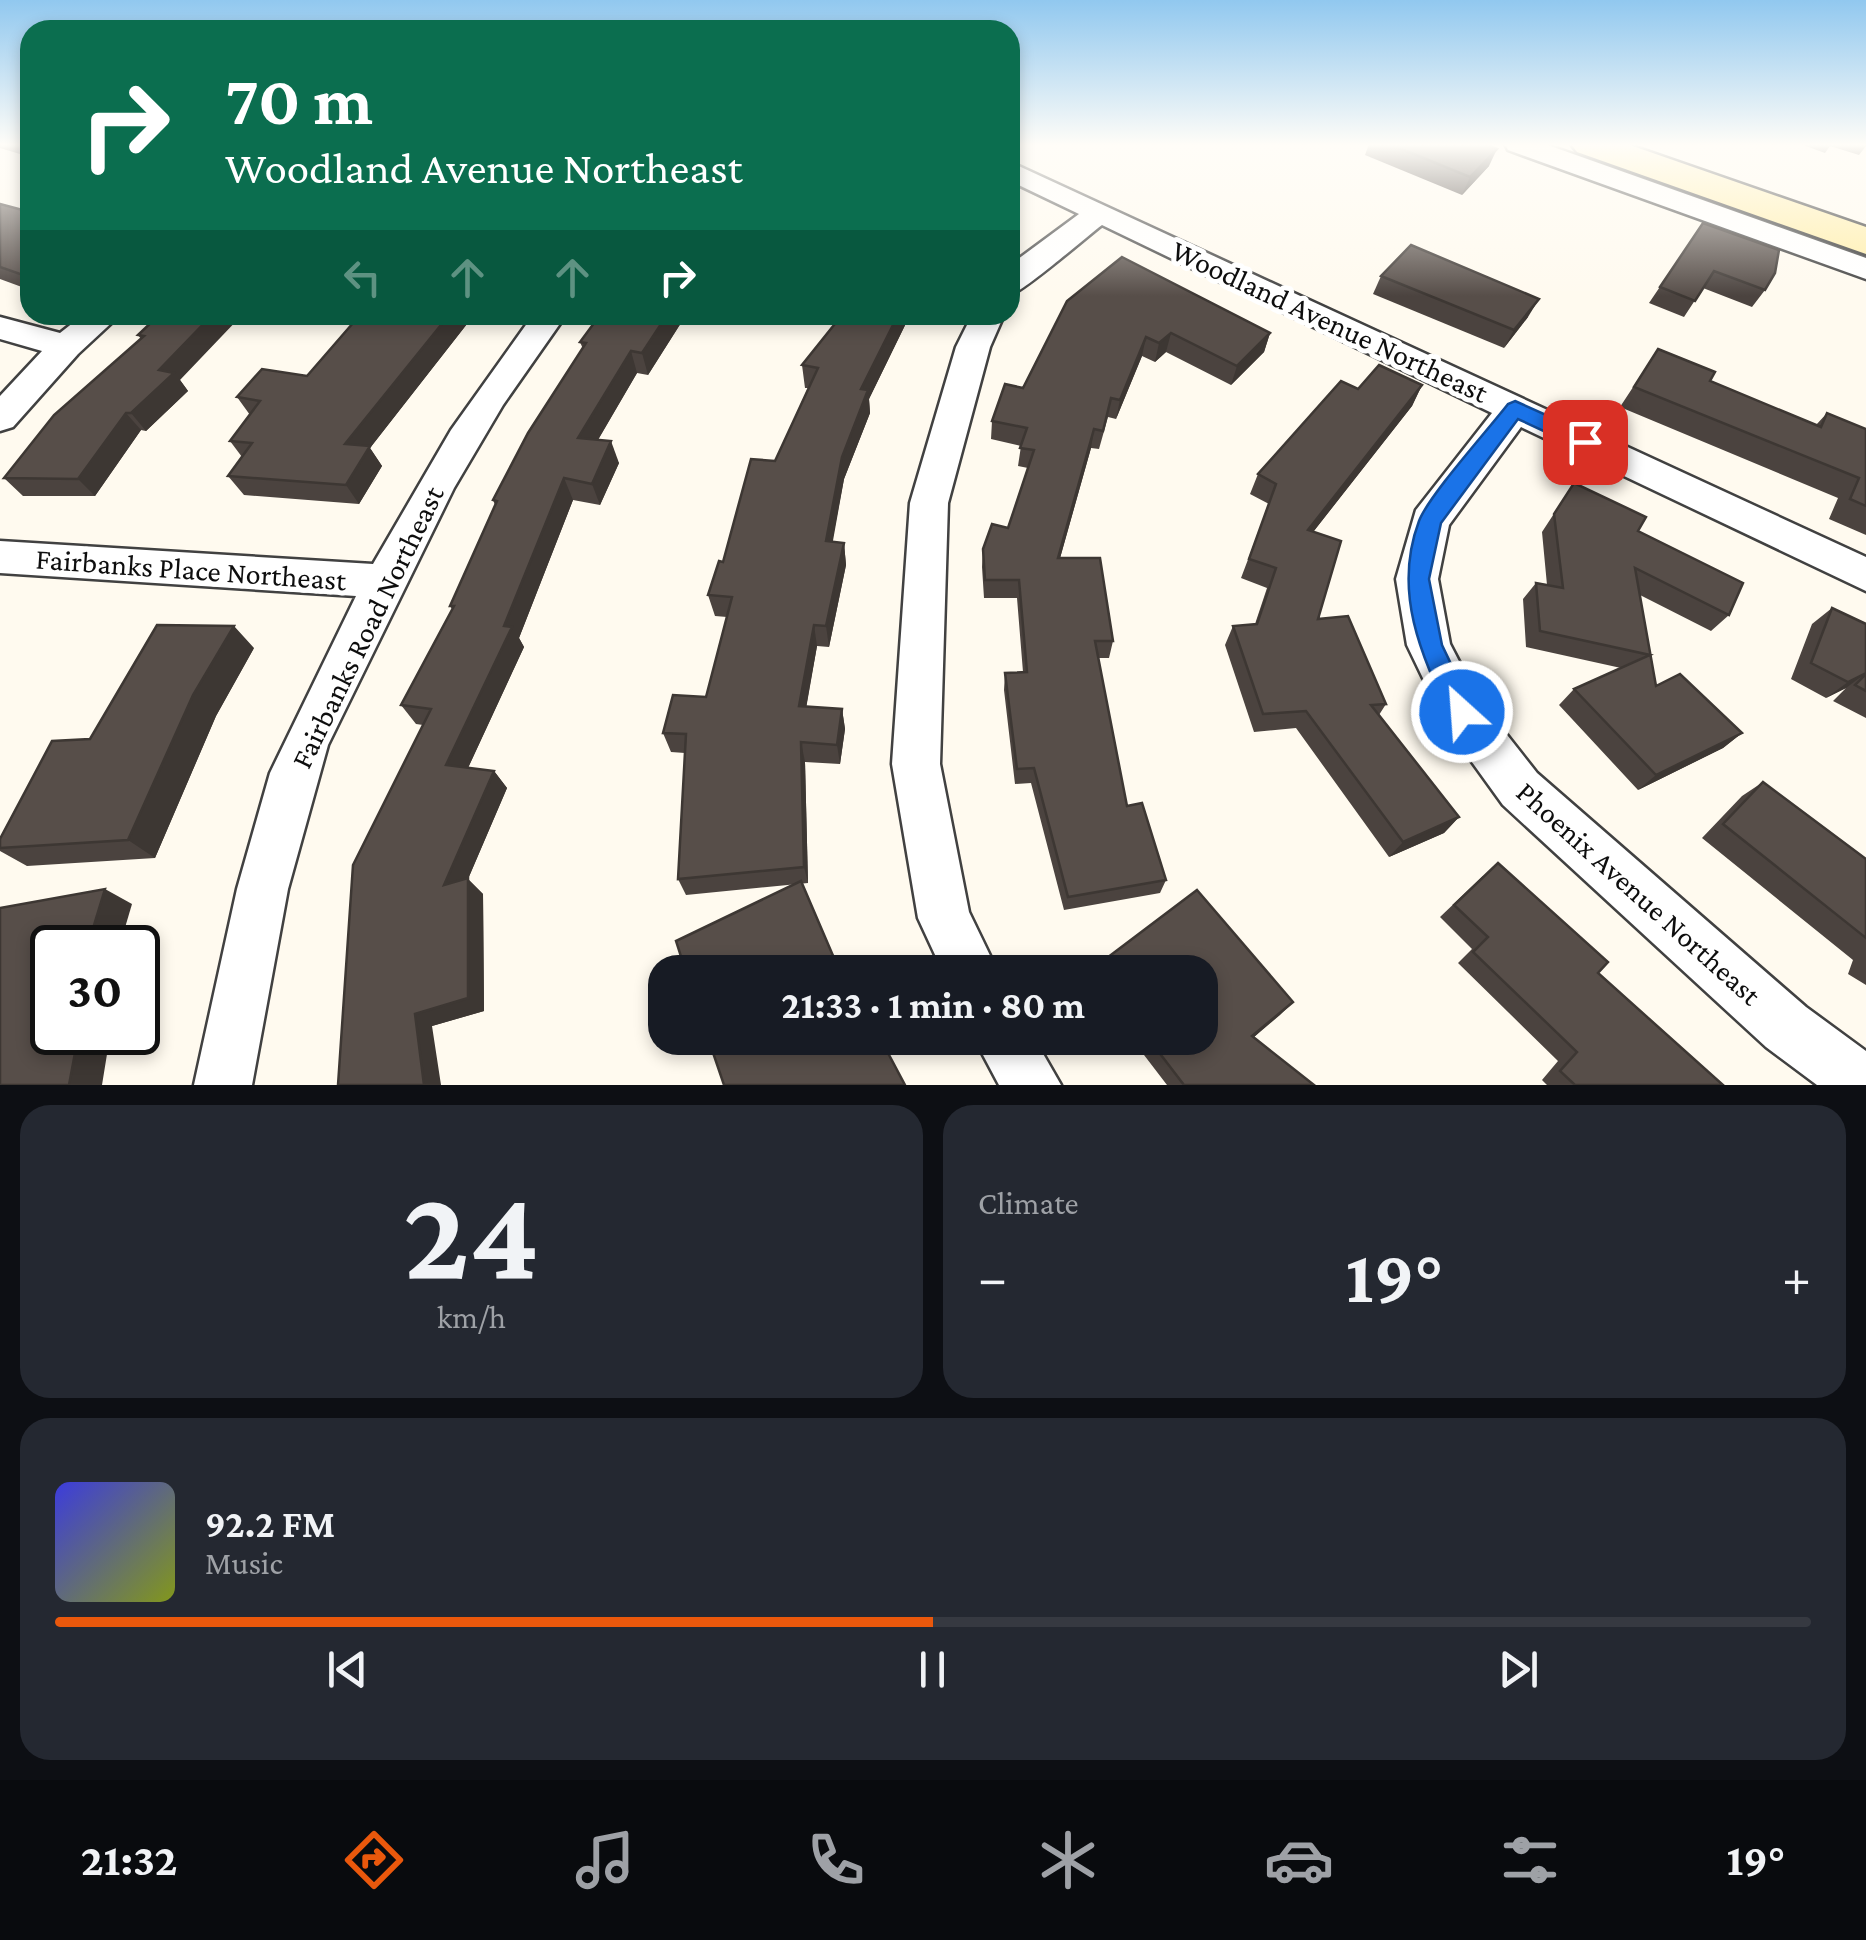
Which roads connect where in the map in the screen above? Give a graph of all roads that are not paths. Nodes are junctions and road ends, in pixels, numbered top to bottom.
1 (1062, 195) edge
2 (1659, 195) edge
3 (1734, 195) edge
4 (1829, 195) edge
5 (1866, 207) edge
6 (1100, 213) junction
7 (1866, 241) edge
8 (1866, 269) edge
9 (1020, 272) edge
10 (92, 325) edge
11 (542, 325) edge
12 (983, 325) edge
13 (0, 328) edge
14 (66, 346) junction
15 (1515, 408) junction
16 (0, 418) edge
17 (0, 557) edge
18 (1866, 575) edge
19 (383, 581) junction
20 (962, 955) edge
21 (1013, 1055) edge
22 (223, 1085) edge
23 (1032, 1085) edge
24 (1864, 1085) edge

1 - 6 street, Woodland Avenue Northeast
2 - 8 street
3 - 7 main road
4 - 5 main road
6 - 9 street
6 - 15 street, Woodland Avenue Northeast
10 - 14 street
11 - 19 street, Fairbanks Road Northeast
12 - 20 street
13 - 14 street
14 - 16 street
15 - 18 street, Woodland Avenue Northeast
15 - 24 street, Phoenix Avenue Northeast
17 - 19 street, Fairbanks Place Northeast
19 - 22 street, Fairbanks Road Northeast
21 - 23 street

